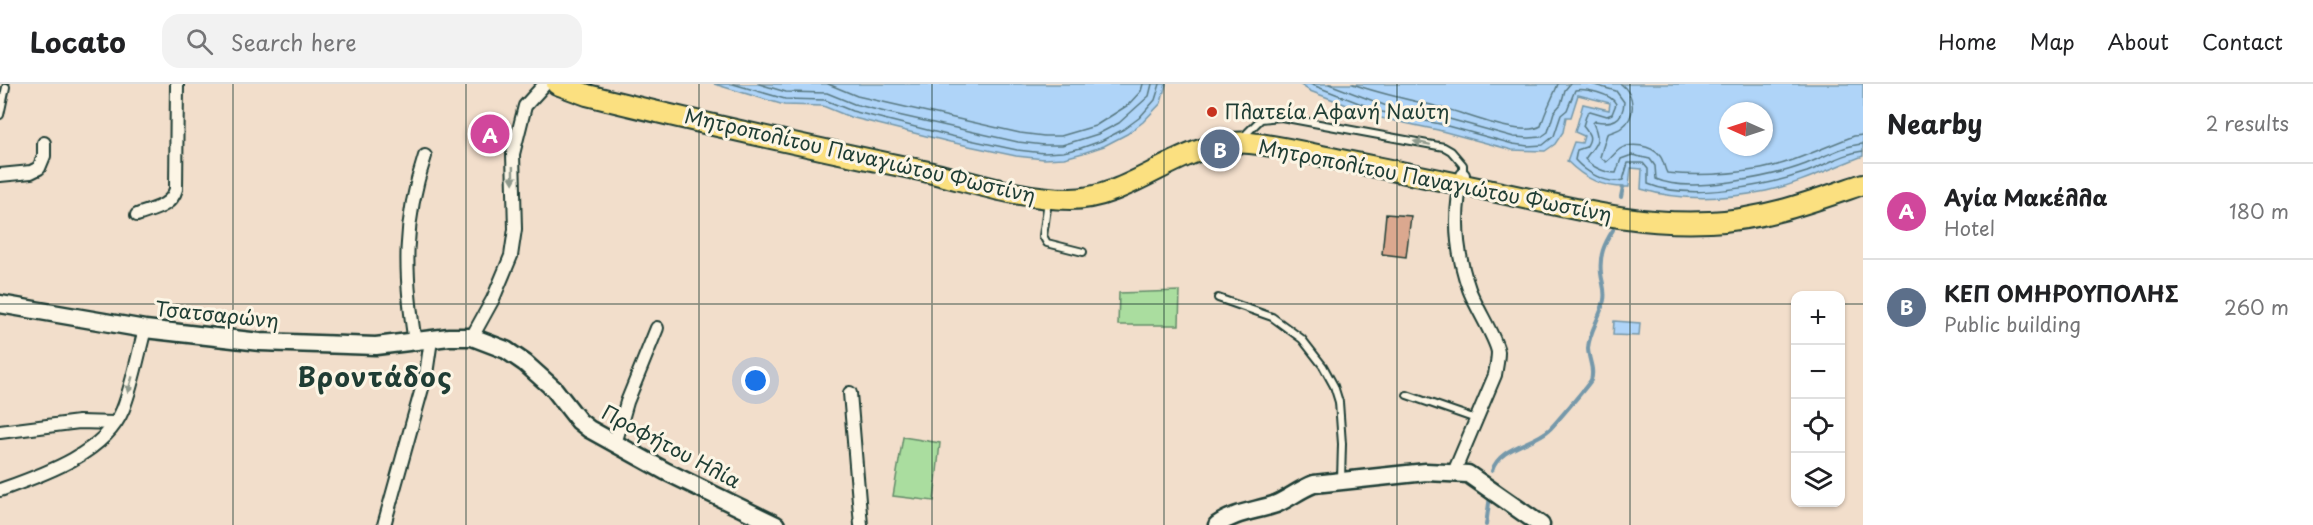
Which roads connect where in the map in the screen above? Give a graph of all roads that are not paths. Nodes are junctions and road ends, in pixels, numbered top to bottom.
1 (177, 84) edge
2 (545, 84) edge
3 (557, 84) edge
4 (586, 84) edge
5 (6, 87) dead end
6 (0, 115) edge
7 (44, 143) dead end
8 (425, 156) dead end
9 (1863, 174) edge
10 (0, 175) edge
11 (1462, 179) junction
12 (1863, 184) edge
13 (1048, 198) junction
14 (137, 215) dead end
15 (1083, 252) dead end
16 (1218, 298) dead end
17 (0, 304) edge
18 (657, 328) dead end
19 (145, 329) junction
20 (472, 337) junction
21 (423, 341) junction
22 (850, 393) dead end
23 (1407, 395) dead end
24 (1476, 419) junction
25 (115, 423) junction
26 (0, 432) edge
27 (615, 444) junction
28 (1454, 472) junction
29 (1341, 480) junction
30 (0, 490) edge
31 (1220, 524) edge
32 (384, 525) edge
33 (776, 525) edge
34 (861, 525) edge
35 (1541, 525) edge

1 - 14 street
2 -> 20 street
3 - 13 main road, Μητροπολίτου Παναγιώτου Φωστίνη
11 -> 4 main road, Μητροπολίτου Παναγιώτου Φωστίνη
5 - 6 lane
7 - 10 street
8 - 21 street
9 - 11 main road, Μητροπολίτου Παναγιώτου Φωστίνη
11 - 12 main road, Μητροπολίτου Παναγιώτου Φωστίνη
11 - 13 main road, Μητροπολίτου Παναγιώτου Φωστίνη
11 - 24 street
13 - 15 lane
16 - 29 lane
17 - 19 street, Τσατσαρώνη
18 - 27 street
19 - 21 street, Τσατσαρώνη
19 -> 25 street
20 - 21 street, Προφήτου Ηλία
20 - 27 street, Προφήτου Ηλία
21 - 32 street
22 - 34 street
23 - 24 lane
24 - 28 street
25 - 26 street
25 - 30 street
27 - 33 street, Προφήτου Ηλία
28 - 29 street
28 - 35 street
29 - 31 street

